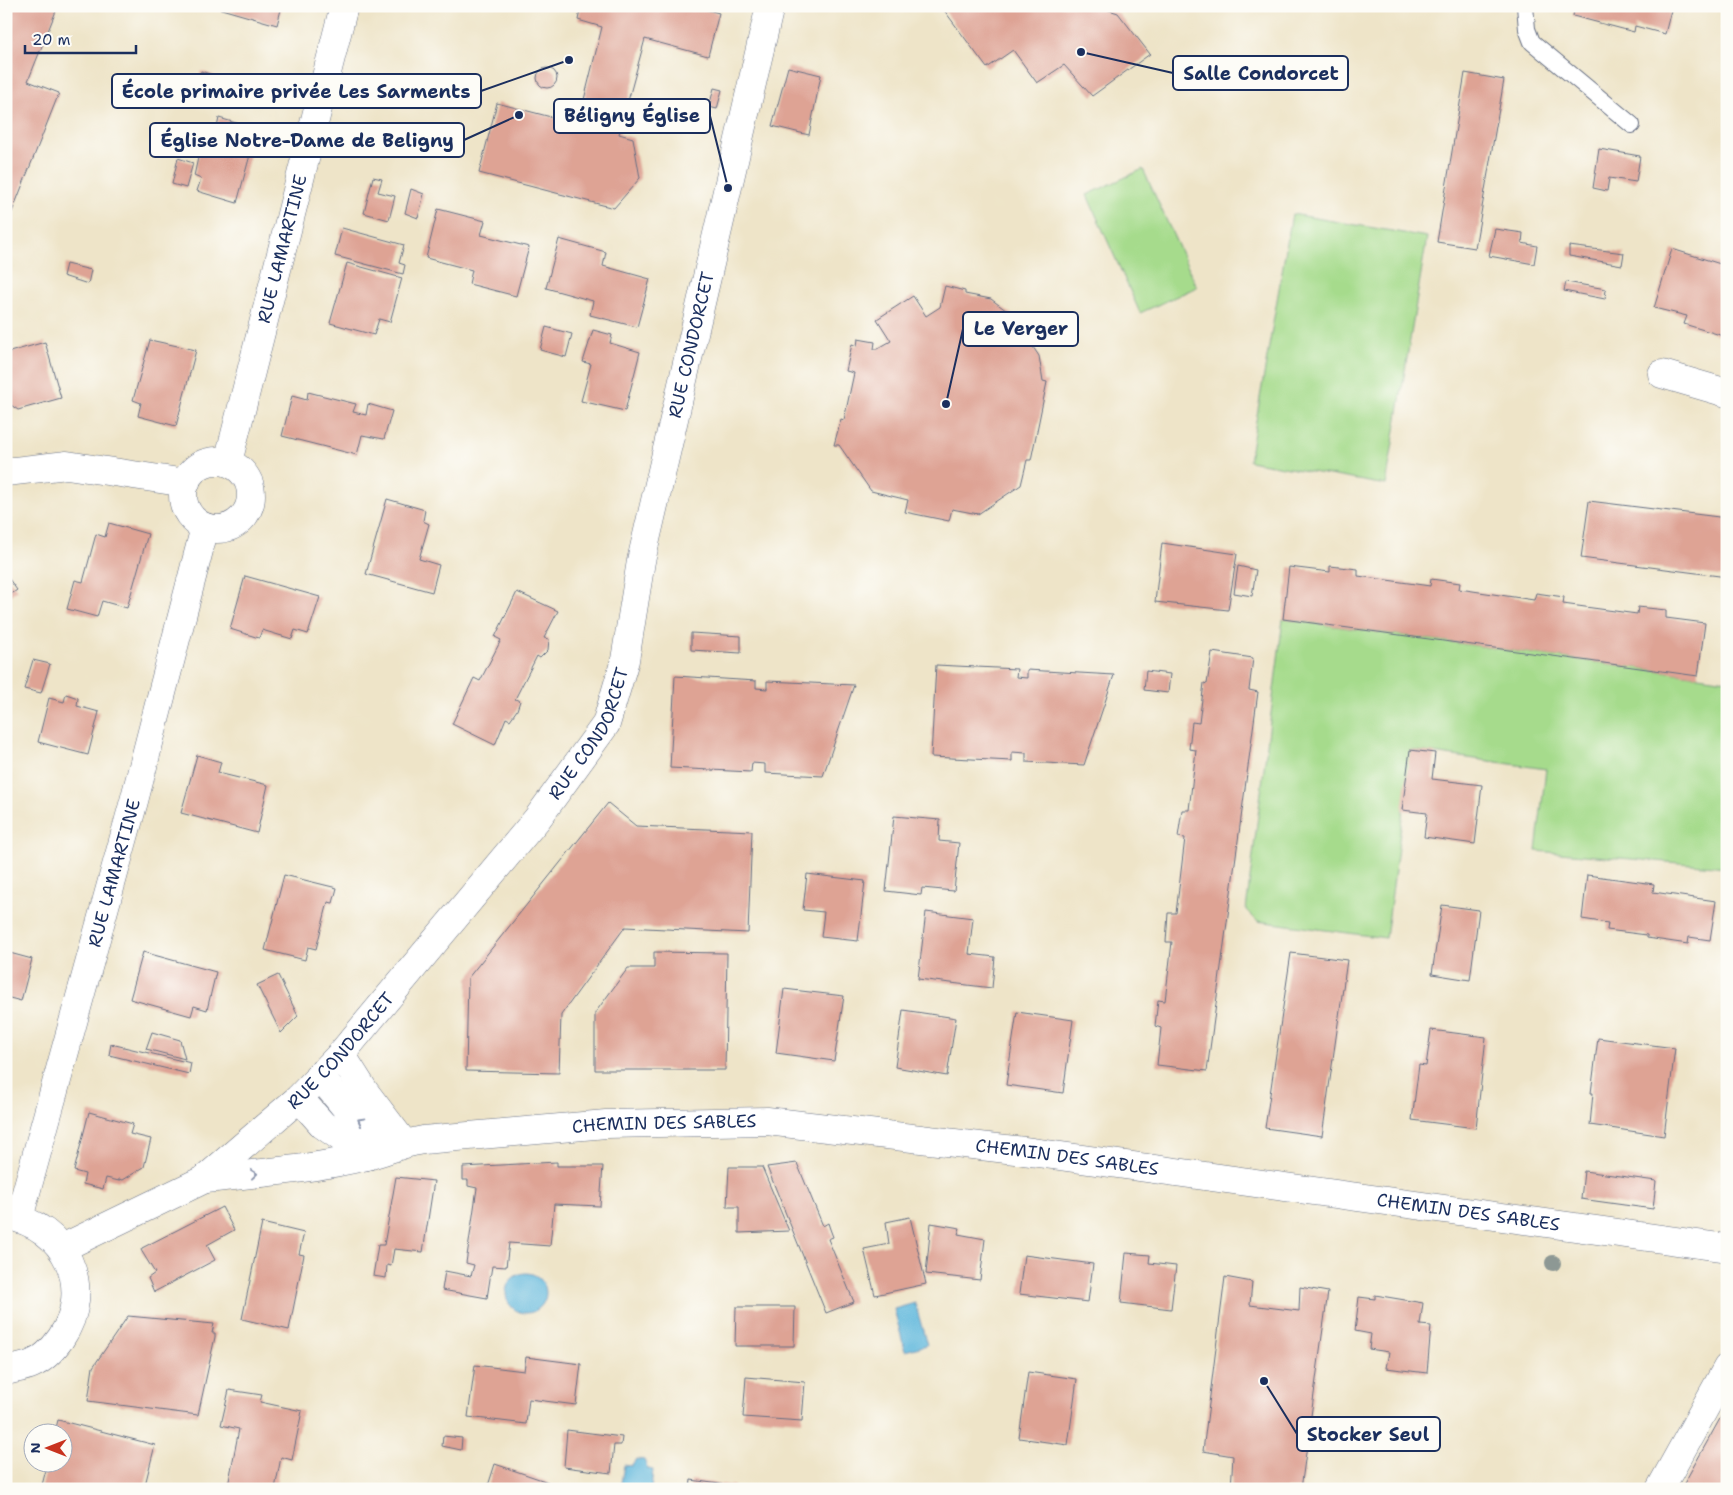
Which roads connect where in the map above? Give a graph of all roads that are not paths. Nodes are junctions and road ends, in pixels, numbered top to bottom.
1 (344, 6) edge
2 (770, 6) edge
3 (1525, 6) edge
4 (1632, 125) dead end
5 (1662, 374) dead end
6 (1727, 393) edge
7 (228, 462) junction
8 (6, 472) edge
9 (186, 483) junction
10 (206, 527) junction
11 (341, 1054) junction
12 (319, 1075) junction
13 (299, 1098) junction
14 (404, 1143) junction
15 (367, 1156) junction
16 (206, 1179) junction
17 (13, 1217) edge
18 (62, 1248) junction
19 (1727, 1248) edge
20 (1727, 1368) edge
21 (6, 1371) edge
22 (1660, 1489) edge

1 - 7 street, RUE LAMARTINE
2 - 11 street, RUE CONDORCET
3 - 4 lane
5 - 6 street
7 - 9 street
7 - 10 street
8 - 9 street
9 - 10 street
10 - 17 street, RUE LAMARTINE
11 - 12 street, RUE CONDORCET
11 - 14 street
12 - 13 street, RUE CONDORCET
14 -> 12 street
13 - 15 street
13 - 16 street, RUE CONDORCET
14 - 15 street, CHEMIN DES SABLES
14 - 19 street, CHEMIN DES SABLES
16 -> 15 street, CHEMIN DES SABLES
16 - 18 street, RUE CONDORCET
17 - 18 street
18 - 21 street
20 - 22 street

